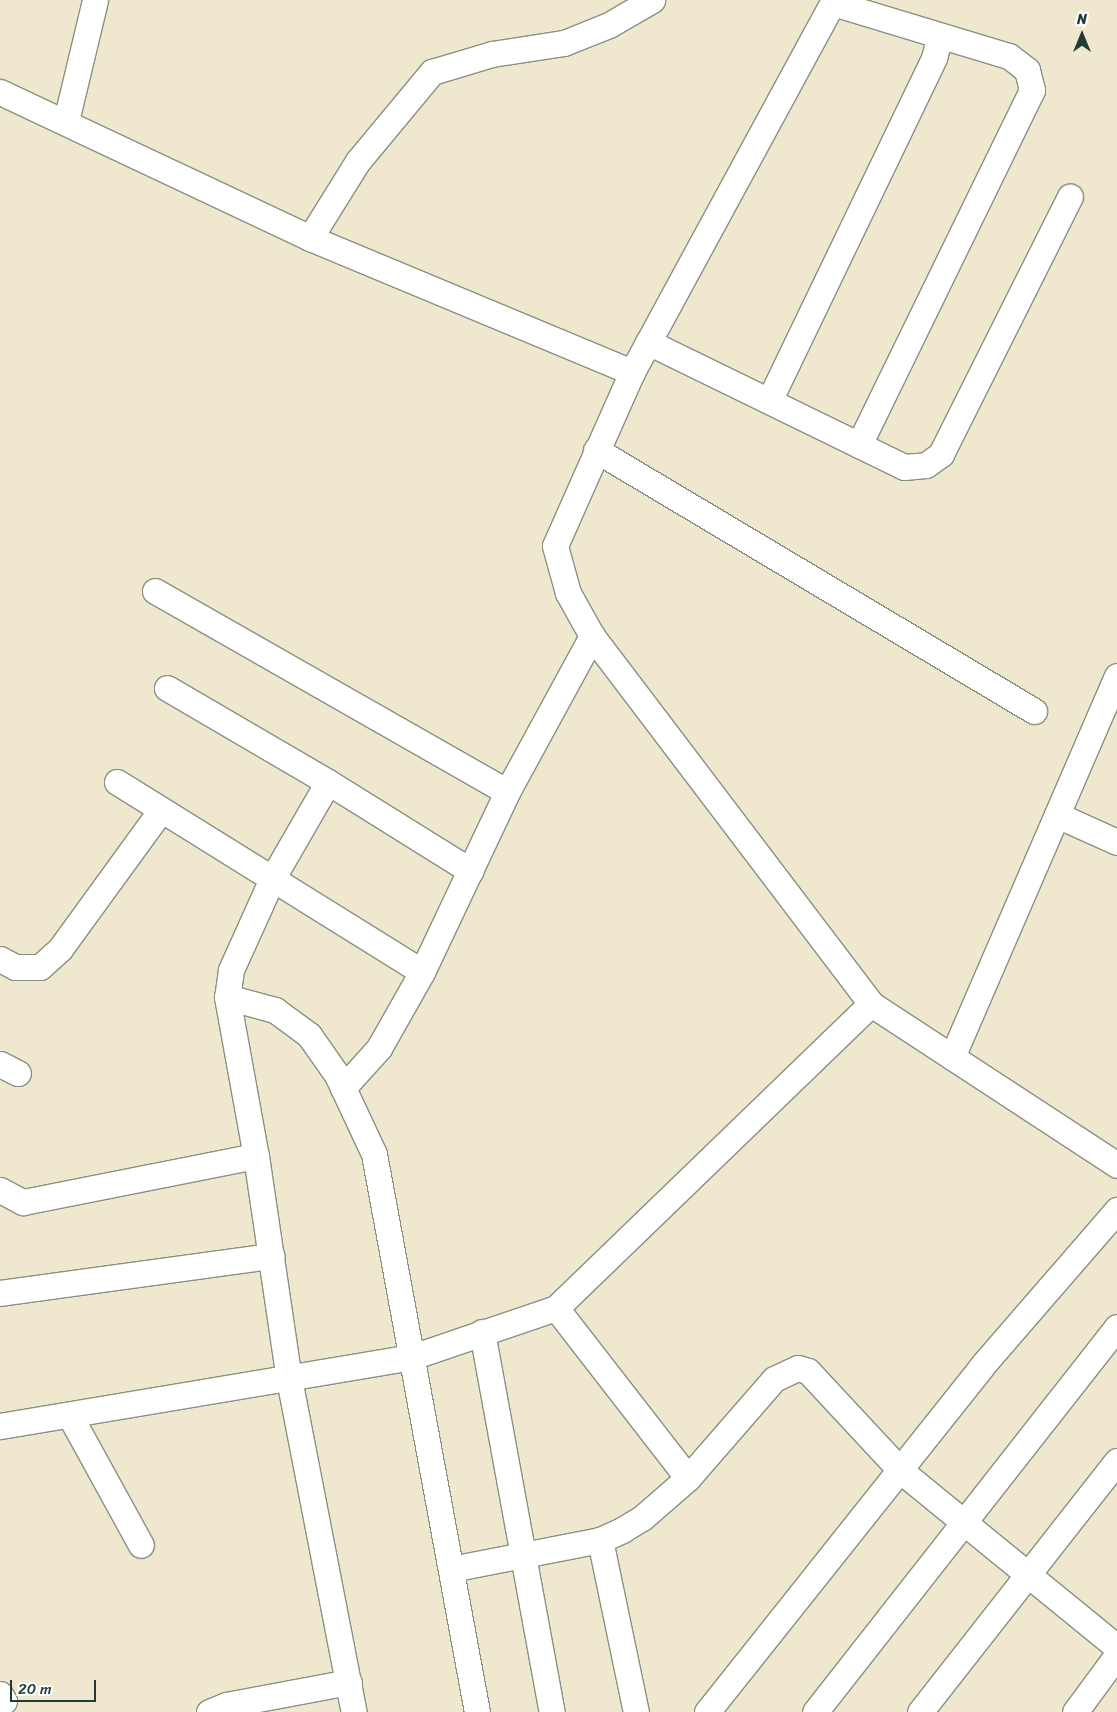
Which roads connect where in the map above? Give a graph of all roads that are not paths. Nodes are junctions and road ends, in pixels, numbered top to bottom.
1 (95, 0) edge
2 (652, 0) edge
3 (833, 1) edge
4 (940, 36) junction
5 (0, 92) edge
6 (66, 121) junction
7 (1070, 196) dead end
8 (310, 238) junction
9 (648, 342) junction
10 (632, 372) junction
11 (770, 401) junction
12 (860, 445) junction
13 (596, 450) junction
14 (155, 591) dead end
15 (592, 636) junction
16 (1117, 676) edge
17 (167, 688) dead end
18 (1034, 710) dead end
19 (117, 782) dead end
20 (328, 782) junction
21 (507, 792) junction
22 (161, 810) junction
23 (1057, 814) junction
24 (1117, 842) edge
25 (471, 871) junction
26 (272, 879) junction
27 (0, 959) edge
28 (422, 972) junction
29 (227, 997) junction
30 (871, 1004) junction
31 (952, 1057) junction
32 (344, 1088) junction
33 (256, 1156) junction
34 (1117, 1165) edge
35 (0, 1190) edge
36 (1117, 1210) edge
37 (271, 1256) junction
38 (0, 1294) edge
39 (556, 1308) junction
40 (1117, 1327) edge
41 (482, 1332) junction
42 (412, 1357) junction
43 (289, 1378) junction
44 (70, 1416) junction
45 (0, 1426) edge
46 (1117, 1461) edge
47 (901, 1471) junction
48 (688, 1478) junction
49 (965, 1523) junction
50 (600, 1540) junction
51 (141, 1545) dead end
52 (523, 1556) junction
53 (451, 1569) junction
54 (1029, 1575) junction
55 (1117, 1647) edge
56 (1117, 1656) edge
57 (348, 1682) junction
58 (284, 1703) edge
59 (209, 1712) edge
60 (354, 1712) edge
61 (477, 1712) edge
62 (552, 1712) edge
63 (636, 1712) edge
64 (707, 1712) edge
65 (816, 1712) edge
66 (920, 1712) edge
67 (1075, 1712) edge

1 - 6 street
2 - 8 street
3 - 4 street
3 - 9 street
4 - 11 street
4 - 12 street
5 - 6 street
6 - 8 street
7 - 12 street
8 - 10 street
9 - 10 street
9 - 11 street
10 - 13 street
11 - 12 street
13 - 15 street
13 - 18 street
14 - 21 street
15 - 21 street
15 - 30 street
16 - 23 street
17 - 20 street
19 - 22 street
20 - 25 street
20 - 26 street
21 - 25 street
22 - 26 street
22 - 27 street
23 - 24 street
23 - 31 street
25 - 28 street
26 - 28 street
26 - 29 street
28 - 32 street
29 - 32 street
29 - 33 street
30 - 31 street
30 - 39 street
31 - 34 street
32 - 42 street
33 - 35 street
33 - 37 street
36 - 47 street
37 - 38 street
37 - 43 street
39 - 41 street
39 - 48 street
40 - 49 street
41 - 42 street
41 - 52 street
42 - 43 street
42 - 53 street
43 - 44 street
43 - 57 street
44 - 45 street
44 - 51 street
46 - 54 street
47 - 48 street
47 - 49 street
47 - 64 street
48 - 50 street
49 - 54 street
49 - 65 street
50 - 52 street
50 - 63 street
52 - 53 street
52 - 62 street
53 - 61 street
54 - 55 street
54 - 66 street
56 - 67 street
57 - 58 street
57 - 60 street
58 - 59 street

